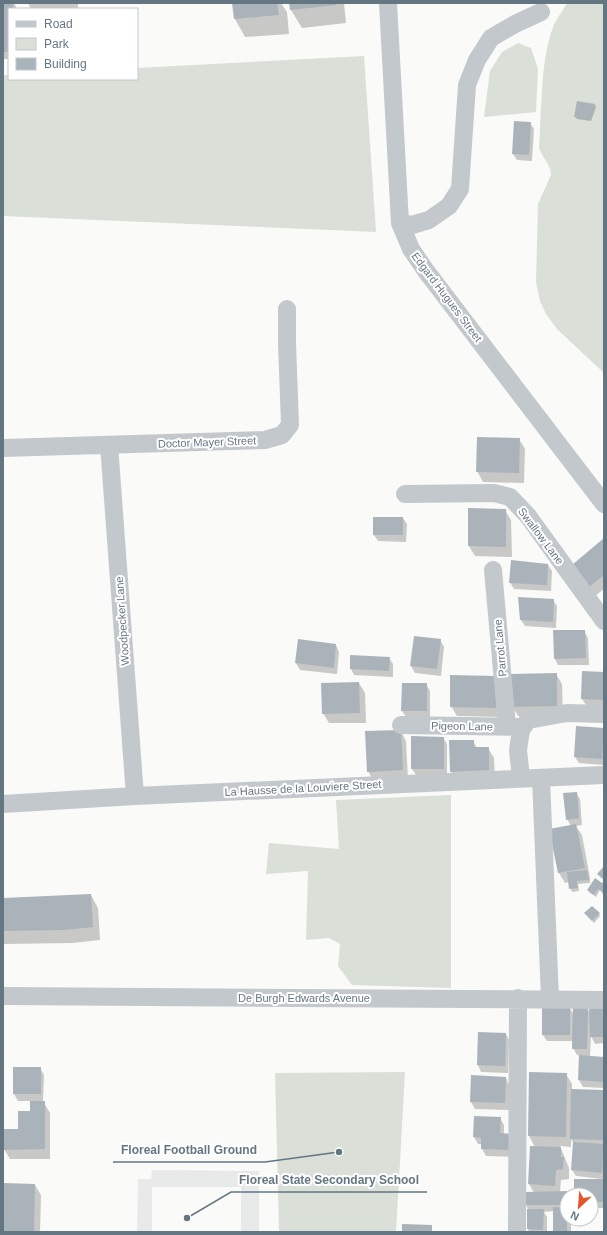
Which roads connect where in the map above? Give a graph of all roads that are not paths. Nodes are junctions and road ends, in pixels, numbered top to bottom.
1 (388, 3) edge
2 (541, 12) dead end
3 (400, 223) junction
4 (287, 309) dead end
5 (109, 445) junction
6 (3, 448) edge
7 (406, 494) dead end
8 (604, 504) edge
9 (493, 570) dead end
10 (604, 621) edge
11 (604, 714) edge
12 (519, 724) junction
13 (401, 725) dead end
14 (604, 775) edge
15 (521, 778) junction
16 (541, 778) junction
17 (135, 796) junction
18 (3, 804) edge
19 (3, 996) edge
20 (518, 998) junction
21 (550, 998) junction
22 (604, 1000) edge
23 (517, 1232) edge

1 - 3 street, Edgard Hugues Street
2 - 3 street
3 - 8 street, Edgard Hugues Street
4 - 5 street, Doctor Mayer Street
5 - 6 street, Doctor Mayer Street
5 - 17 street, Woodpecker Lane
7 - 10 street, Swallow Lane
9 - 12 street, Parrot Lane
11 - 12 street, Pigeon Lane
12 - 13 street, Pigeon Lane
12 - 15 street, Parrot Lane
14 - 16 street, La Hausse de la Louviere Street
15 - 16 street, La Hausse de la Louviere Street
15 - 17 street, La Hausse de la Louviere Street
16 - 21 street
17 - 18 street, La Hausse de la Louviere Street
19 - 20 street, De Burgh Edwards Avenue
20 - 21 street, De Burgh Edwards Avenue
20 - 23 street
21 - 22 street, De Burgh Edwards Avenue

